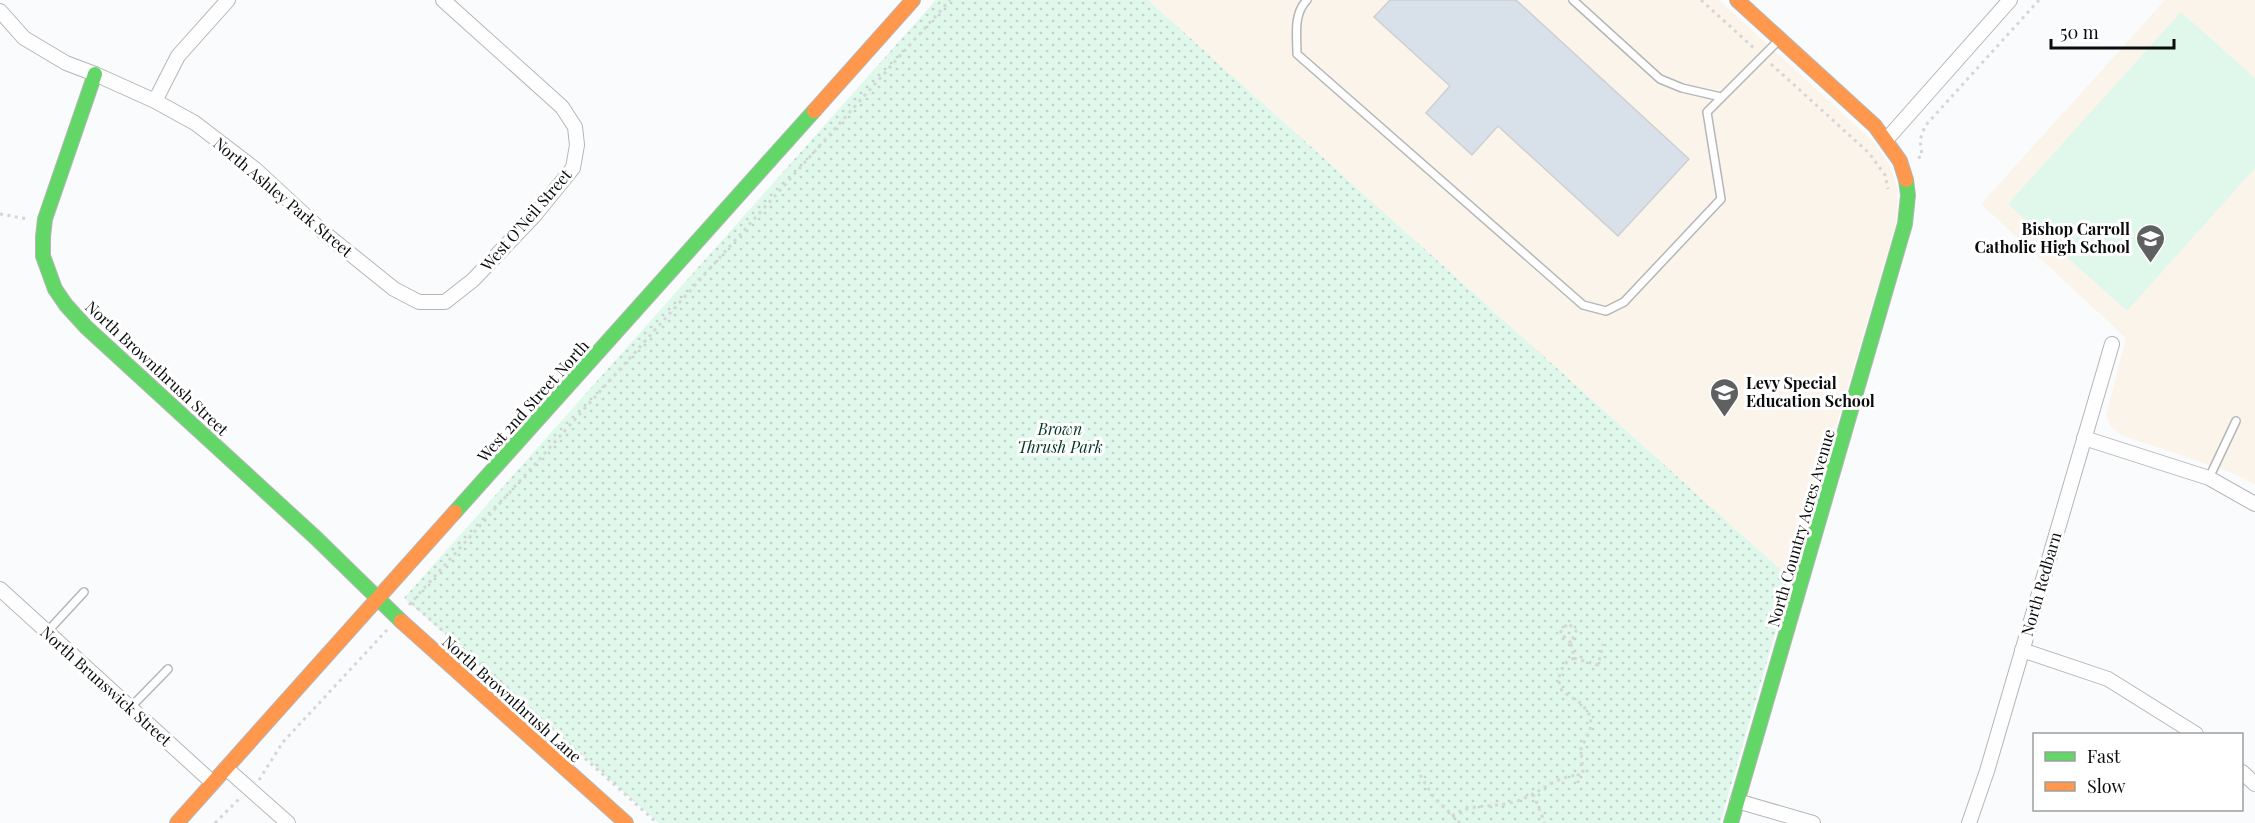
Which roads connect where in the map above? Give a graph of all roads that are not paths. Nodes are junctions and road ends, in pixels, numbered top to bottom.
1 (228, 0) edge
2 (443, 0) edge
3 (913, 0) edge
4 (1307, 0) edge
5 (1573, 0) edge
6 (1737, 0) edge
7 (2010, 0) edge
8 (0, 11) edge
9 (1779, 39) junction
10 (95, 74) junction
11 (1721, 97) junction
12 (155, 101) junction
13 (1887, 139) junction
14 (445, 302) joint
15 (2112, 344) dead end
16 (2236, 421) dead end
17 (2084, 438) junction
18 (2209, 478) junction
19 (2255, 504) edge
20 (0, 589) edge
21 (84, 592) dead end
22 (377, 599) junction
23 (47, 632) junction
24 (2022, 650) junction
25 (168, 669) dead end
26 (130, 708) junction
27 (2193, 733) edge
28 (226, 768) junction
29 (2243, 774) edge
30 (213, 783) junction
31 (2255, 784) edge
32 (1737, 801) junction
33 (177, 823) edge
34 (288, 823) edge
35 (626, 823) edge
36 (1731, 823) edge
37 (1813, 823) edge
38 (1968, 823) edge

1 - 12 street
2 - 14 street, West O'Neil Street
3 - 22 street, West 2nd Street North
4 - 11 lane
5 - 11 lane
6 - 9 street, North Country Acres Avenue
7 - 13 street
8 - 10 street, North Ashley Park Street
9 - 11 lane
9 - 13 street, North Country Acres Avenue
10 - 12 street, North Ashley Park Street
10 - 22 street, North Brownthrush Street
12 - 14 street, North Ashley Park Street
13 - 32 street, North Country Acres Avenue
15 - 17 street, North Redbarn
16 - 18 lane
17 - 18 street
17 - 24 street, North Redbarn
18 - 19 street
20 - 23 street, North Brunswick Street
21 - 23 lane
22 - 28 street, West 2nd Street North
22 - 35 street, North Brownthrush Lane
23 - 26 street, North Brunswick Street
24 - 27 street
24 - 38 street, North Redbarn
25 - 26 lane
26 - 30 street, North Brunswick Street
28 - 30 street, West 2nd Street North
28 - 34 street
29 - 31 street
30 - 33 street, West 2nd Street North
32 - 36 street, North Country Acres Avenue
32 - 37 street

